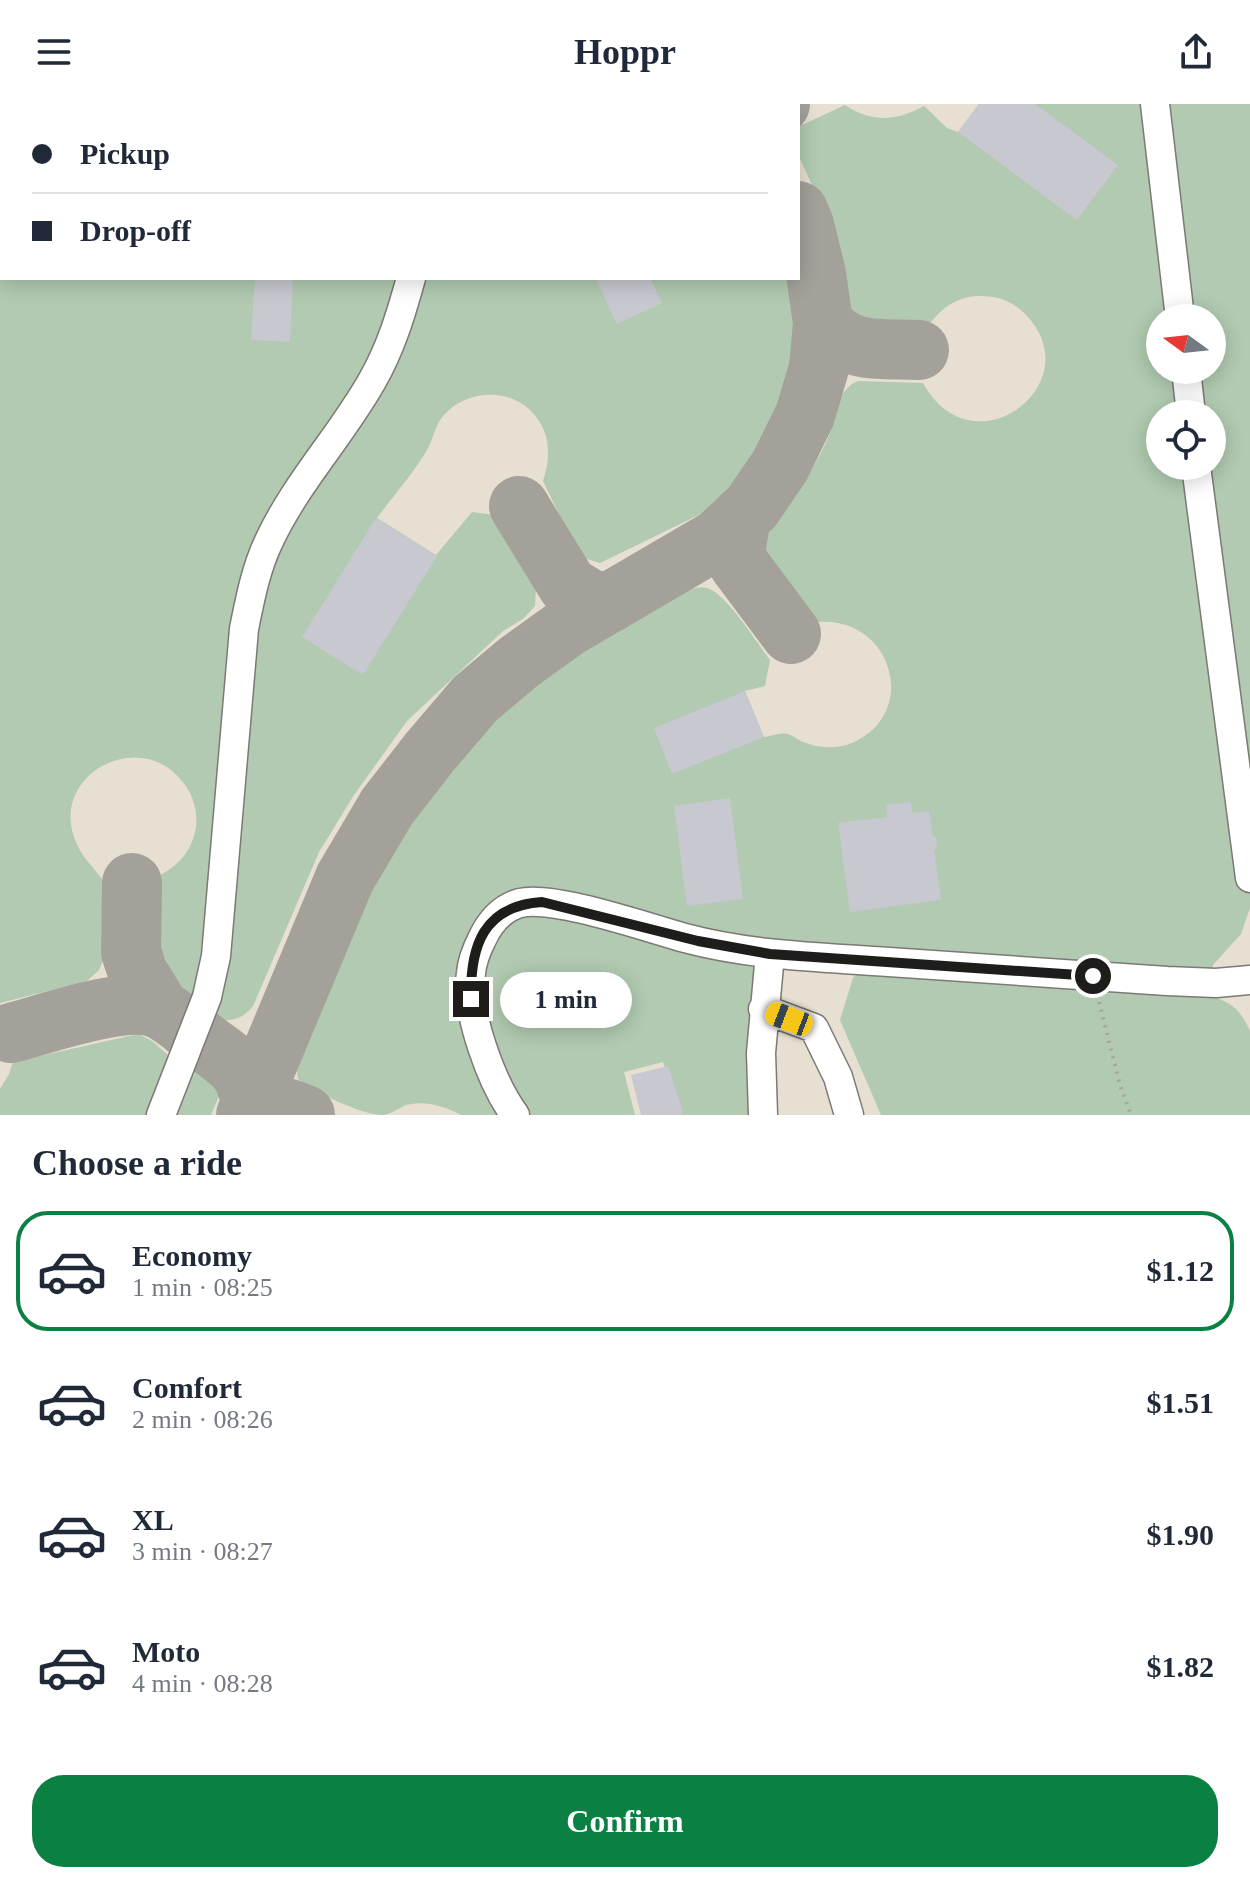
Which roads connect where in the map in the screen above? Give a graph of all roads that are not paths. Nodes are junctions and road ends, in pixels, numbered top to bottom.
1 (1155, 104) edge
2 (410, 280) edge
3 (1178, 304) edge
4 (1198, 480) edge
5 (1250, 878) edge
6 (770, 954) junction
7 (1250, 980) edge
8 (763, 1009) junction
9 (161, 1115) edge
10 (515, 1115) edge
11 (763, 1115) edge
12 (849, 1115) edge

1 - 3 lane
2 - 9 lane
4 - 5 lane
6 - 7 lane
6 - 8 lane
6 - 10 lane
8 - 11 lane
8 - 12 lane

